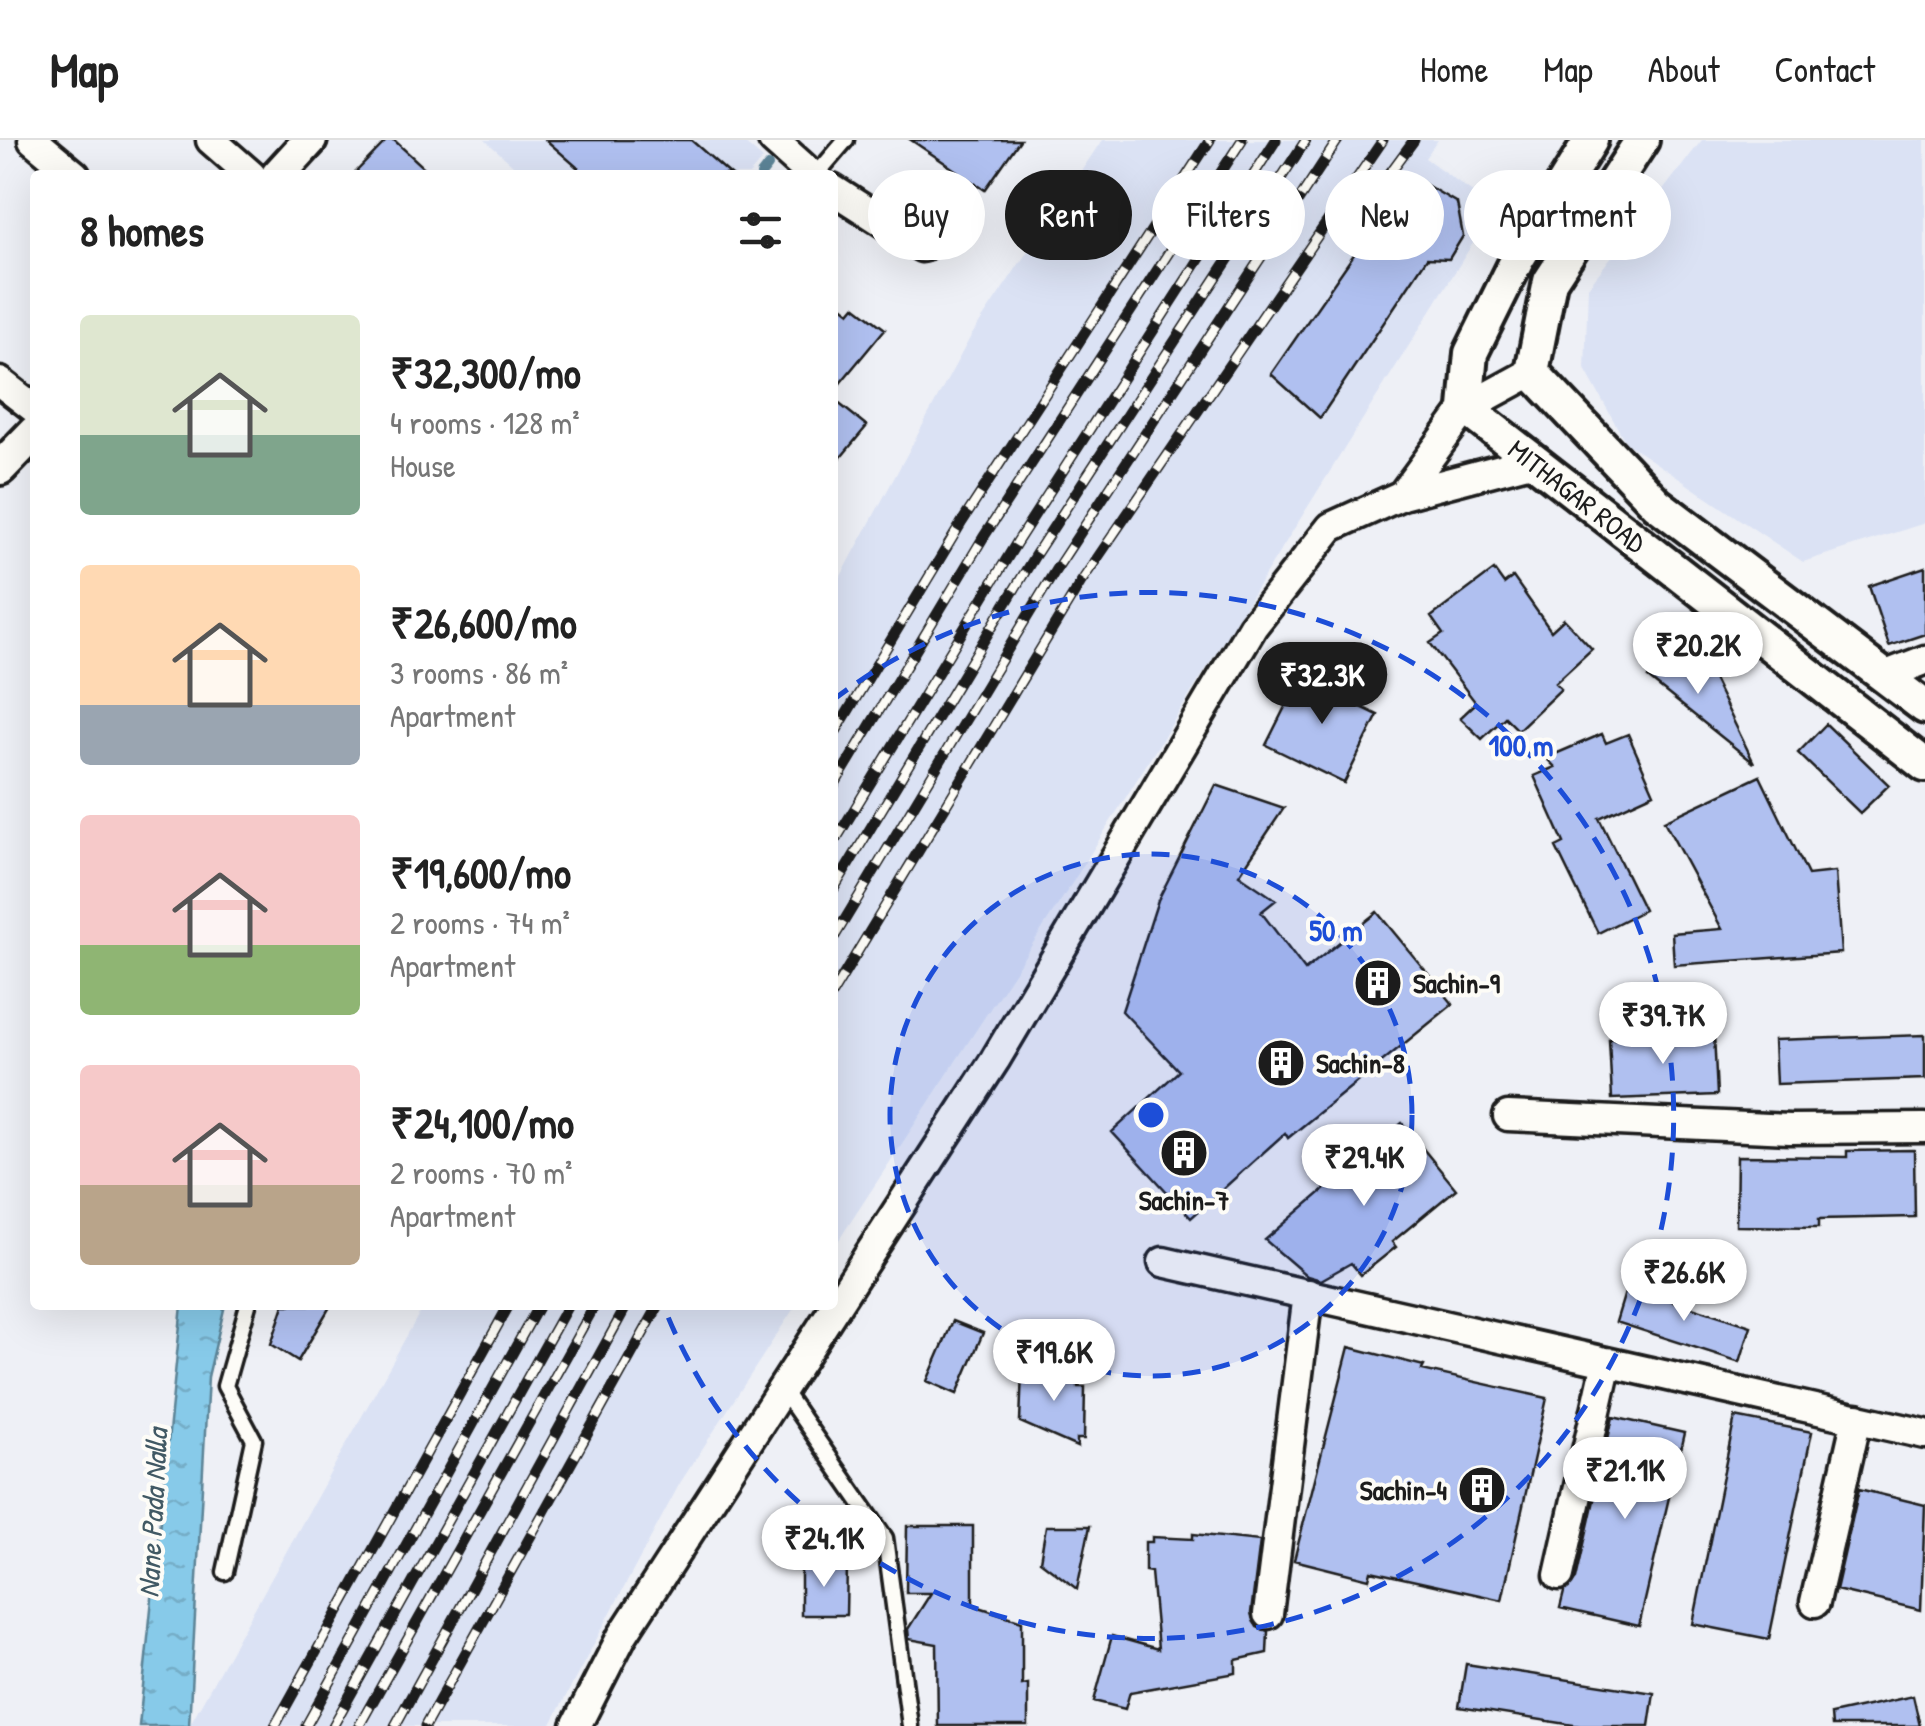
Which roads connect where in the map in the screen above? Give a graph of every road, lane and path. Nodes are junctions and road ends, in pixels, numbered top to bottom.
1 (33, 140) edge
2 (211, 140) edge
3 (310, 140) edge
4 (773, 140) edge
5 (846, 140) edge
6 (1591, 140) edge
7 (1642, 140) edge
8 (69, 170) edge
9 (245, 170) edge
10 (283, 170) edge
11 (808, 170) edge
12 (819, 170) edge
13 (838, 193) edge
14 (868, 212) edge
15 (1532, 372) junction
16 (0, 382) edge
17 (30, 405) edge
18 (1466, 408) junction
19 (30, 437) edge
20 (1531, 460) junction
21 (0, 468) edge
22 (1402, 495) junction
23 (1925, 660) edge
24 (1886, 675) junction
25 (1925, 708) edge
26 (1925, 766) edge
27 (1508, 1116) dead end
28 (1925, 1128) edge
29 (1163, 1262) dead end
30 (1308, 1294) junction
31 (838, 1303) edge
32 (247, 1310) edge
33 (833, 1310) edge
34 (1606, 1362) junction
35 (782, 1389) junction
36 (1857, 1418) junction
37 (1925, 1434) edge
38 (226, 1572) dead end
39 (1559, 1575) dead end
40 (1815, 1602) dead end
41 (1268, 1614) dead end
42 (576, 1726) edge
43 (910, 1726) edge

1 - 8 street
2 - 9 street
3 - 10 street
4 - 11 street
5 - 12 lane
6 - 18 street
7 - 15 street
13 - 14 street
15 - 18 street
15 - 24 street
16 - 17 street
18 - 20 street, MITHAGAR ROAD
18 - 22 street
19 - 21 street
20 - 22 street
20 - 26 street, MITHAGAR ROAD
22 - 31 street
23 - 24 street
24 - 25 street
27 - 28 street
29 - 30 street
30 - 34 street
30 - 41 street
32 - 38 lane
33 - 35 street
34 - 36 street
34 - 39 street
35 - 42 street
35 - 43 lane
36 - 37 street
36 - 40 street

